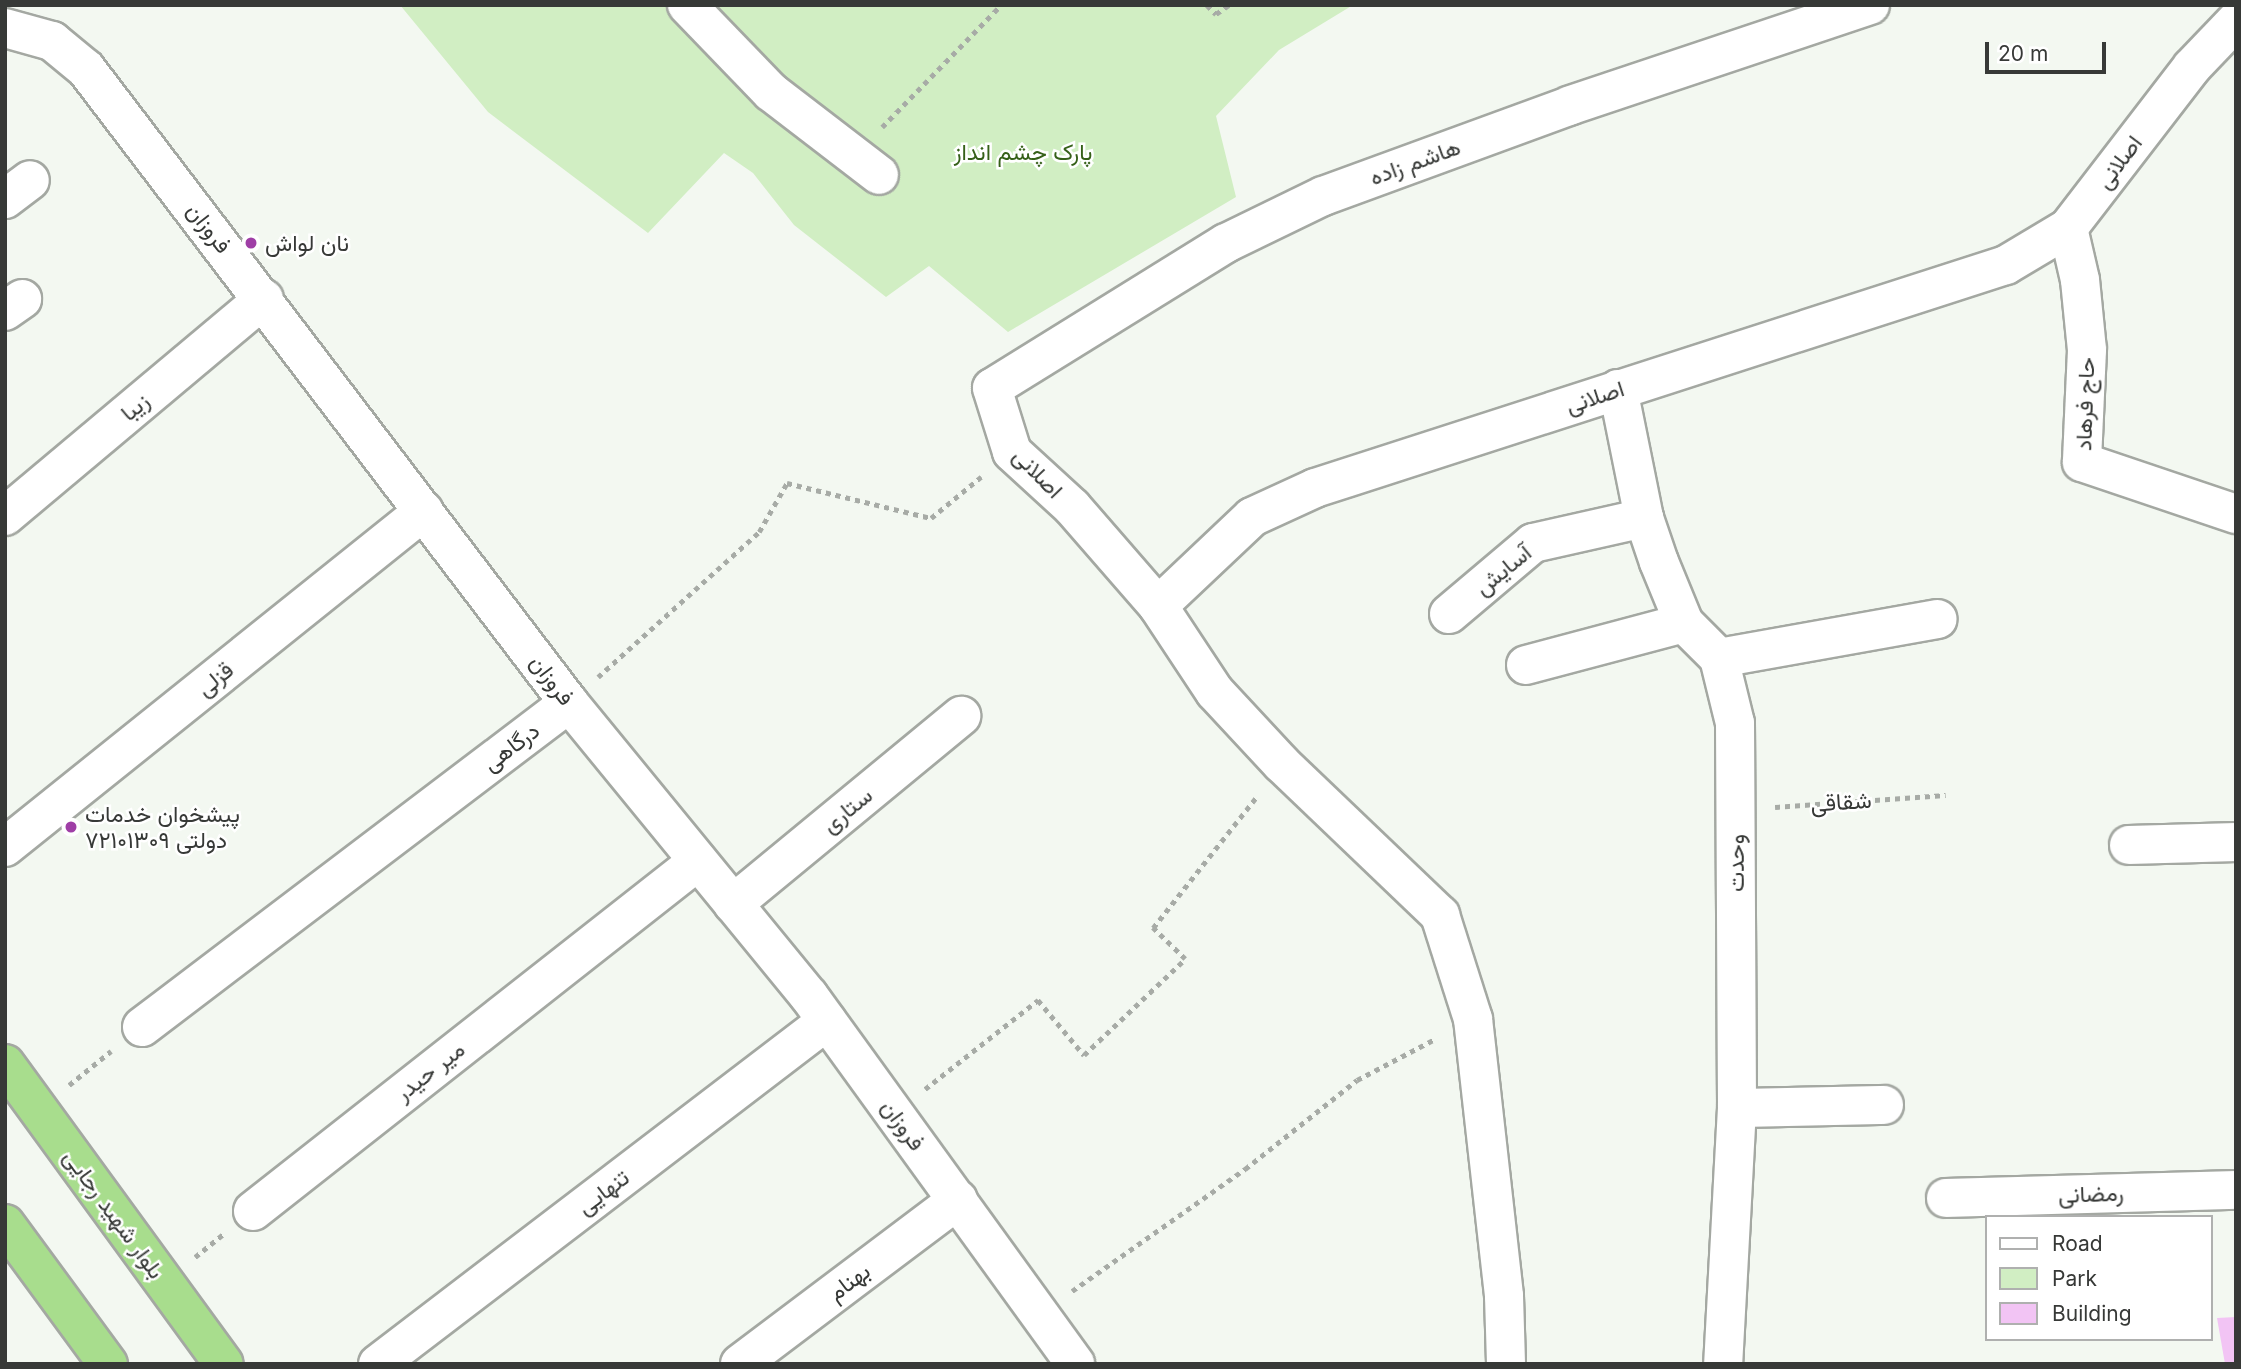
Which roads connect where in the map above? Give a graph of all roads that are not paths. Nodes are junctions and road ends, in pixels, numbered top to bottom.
1 (687, 5) edge
2 (1870, 5) edge
3 (2236, 21) edge
4 (5, 28) edge
5 (866, 165) road end
6 (2068, 228) junction
7 (264, 299) junction
8 (992, 388) joint
9 (1618, 389) junction
10 (424, 511) junction
11 (2236, 514) edge
12 (5, 516) edge
13 (1644, 518) junction
14 (1158, 606) junction
15 (1449, 614) dead end
16 (1938, 619) dead end
17 (1684, 623) junction
18 (1719, 658) junction
19 (1526, 665) dead end
20 (569, 703) junction
21 (961, 716) dead end
22 (2236, 842) edge
23 (2129, 845) dead end
24 (5, 847) edge
25 (698, 860) junction
26 (733, 904) junction
27 (827, 1021) junction
28 (142, 1027) road end
29 (5, 1065) edge
30 (1884, 1105) dead end
31 (1737, 1108) junction
32 (2236, 1190) edge
33 (1946, 1198) dead end
34 (958, 1199) junction
35 (253, 1211) road end
36 (5, 1224) edge
37 (108, 1364) edge
38 (224, 1364) edge
39 (378, 1364) edge
40 (740, 1364) edge
41 (1075, 1364) edge
42 (1506, 1364) edge
43 (1723, 1364) edge

1 - 5 street
2 - 8 street, هاشم زاده
3 - 6 street, اصلانی
4 - 7 street, فروزان
6 - 9 street, اصلانی
6 - 11 street, حاج فرهاد
7 - 10 street, فروزان
7 - 12 street, زیبا
8 - 14 street, اصلانی
9 - 13 street
9 - 14 street, اصلانی
10 - 20 street, فروزان
10 - 24 street, قزلی
13 - 15 street, آسایش
13 - 17 street
14 - 42 street
16 - 18 street
17 - 18 street
17 - 19 street
18 - 31 street, وحدت
20 - 25 street, فروزان
20 - 28 street, درگاهی
21 - 26 street, ستاری
22 - 23 street
25 - 26 street, فروزان
25 - 35 street, میر حیدر
26 - 27 street, فروزان
27 - 34 street, فروزان
27 - 39 street, تنهایی
29 - 38 highway, بلوار شهید رجایی
30 - 31 street
31 - 43 street, وحدت
32 - 33 street, رمضانی
34 - 40 street, بهنام
34 - 41 street, فروزان
36 - 37 highway

